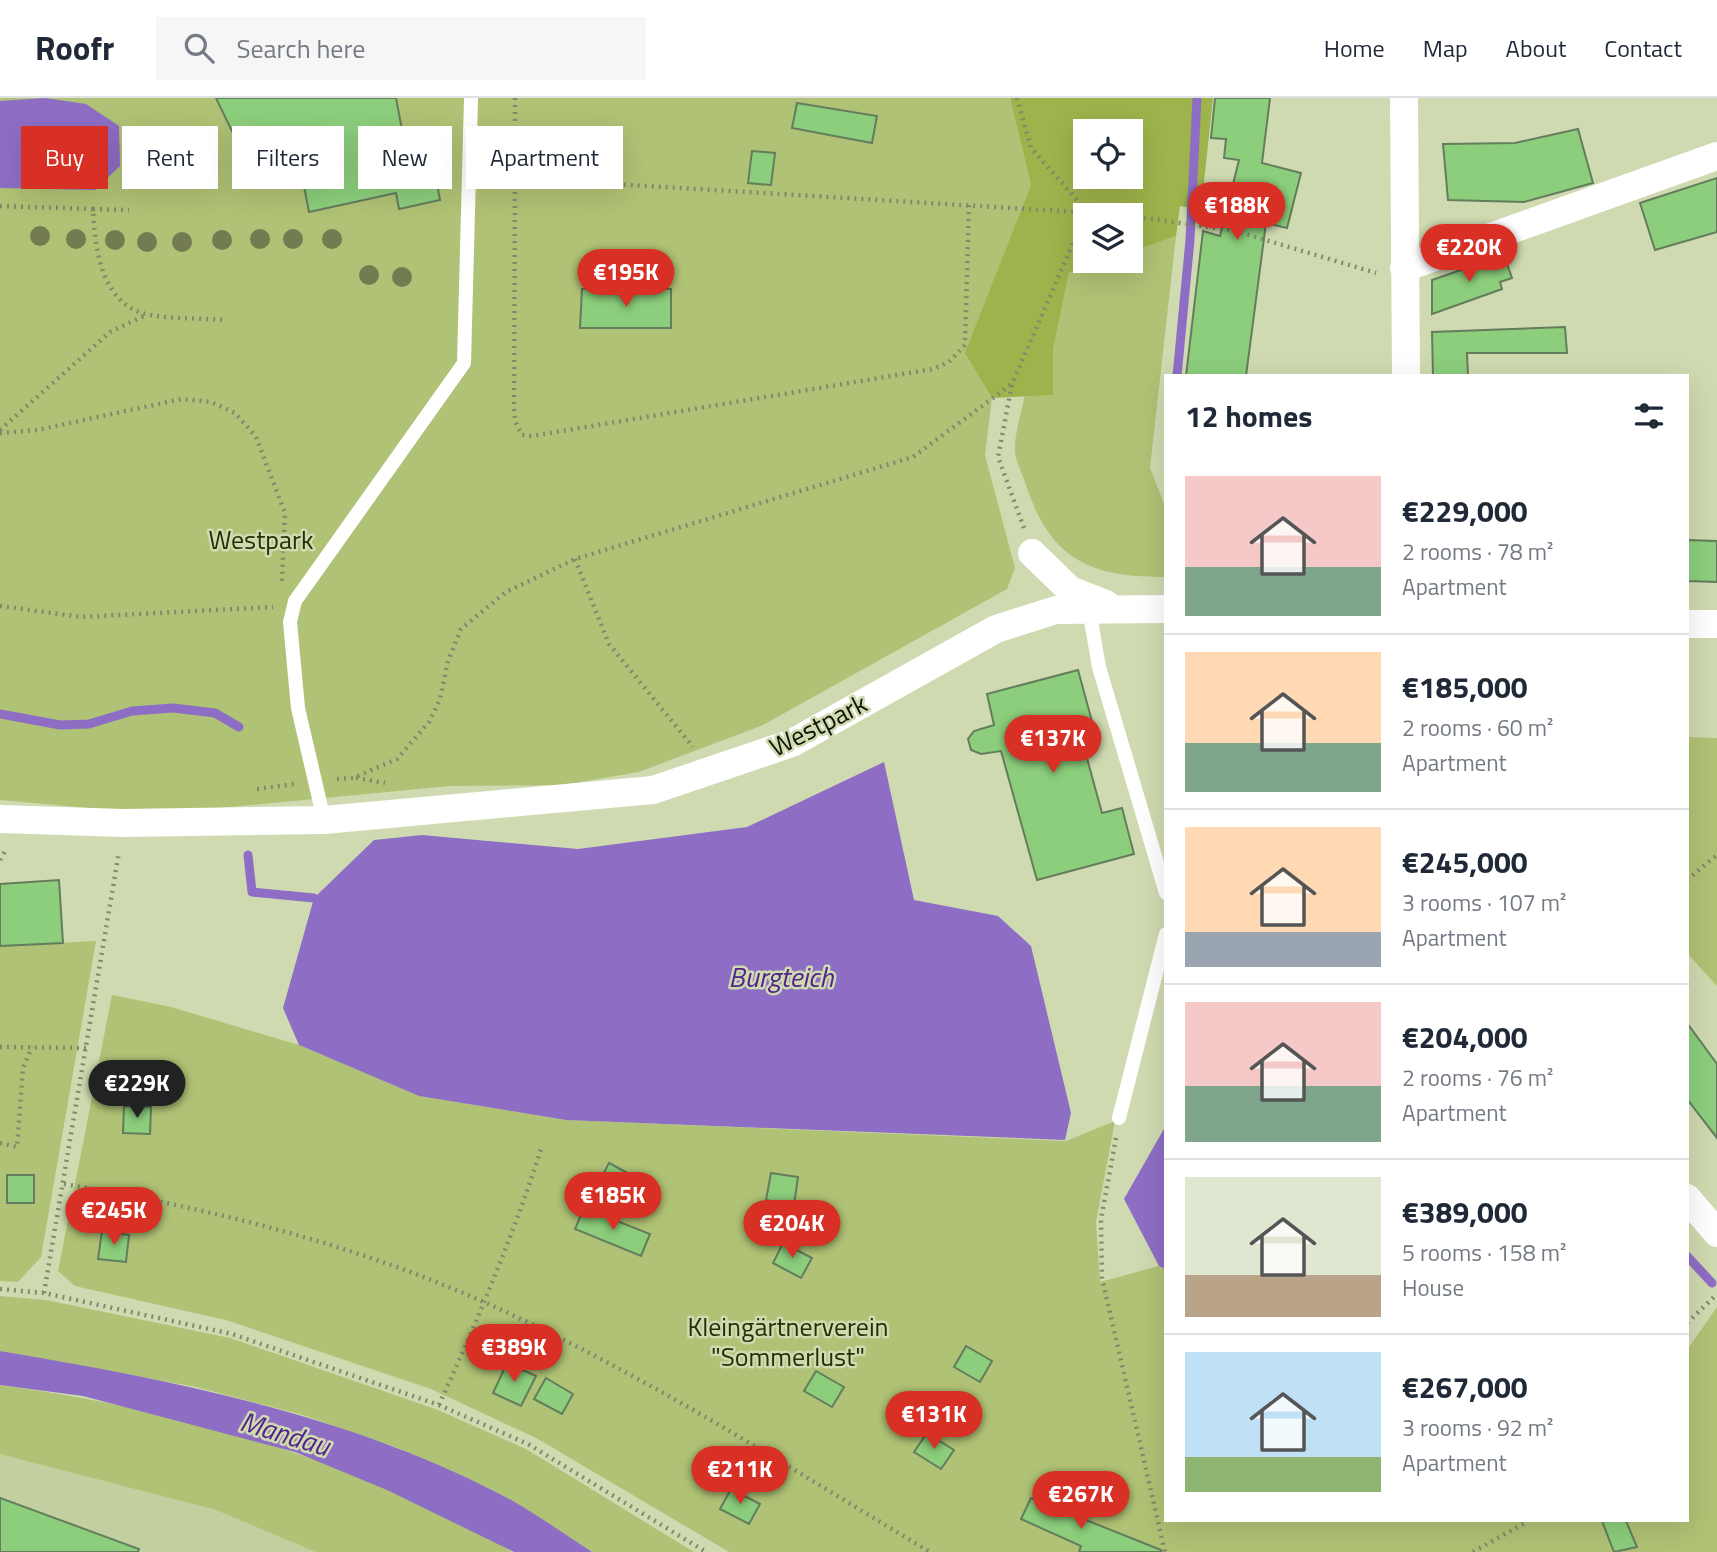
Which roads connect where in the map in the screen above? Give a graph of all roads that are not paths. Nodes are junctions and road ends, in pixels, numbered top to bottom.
1 (471, 98) edge
2 (1404, 98) edge
3 (1717, 156) edge
4 (1405, 268) junction
5 (1406, 374) edge
6 (1032, 553) road end
7 (1118, 608) junction
8 (1164, 608) edge
9 (1089, 609) junction
10 (1689, 624) edge
11 (1717, 624) edge
12 (0, 818) edge
13 (324, 820) junction
14 (1164, 886) edge
15 (1164, 942) edge
16 (1119, 1118) road end
17 (1689, 1200) edge
18 (1717, 1233) edge

1 - 13 lane
2 - 4 street
3 - 4 street
4 - 5 street
6 - 7 street
7 - 8 street, Westpark
7 - 9 street, Westpark
9 - 13 street, Westpark
9 - 14 lane
10 - 11 street
12 - 13 street, Westpark
15 - 16 lane
17 - 18 street

